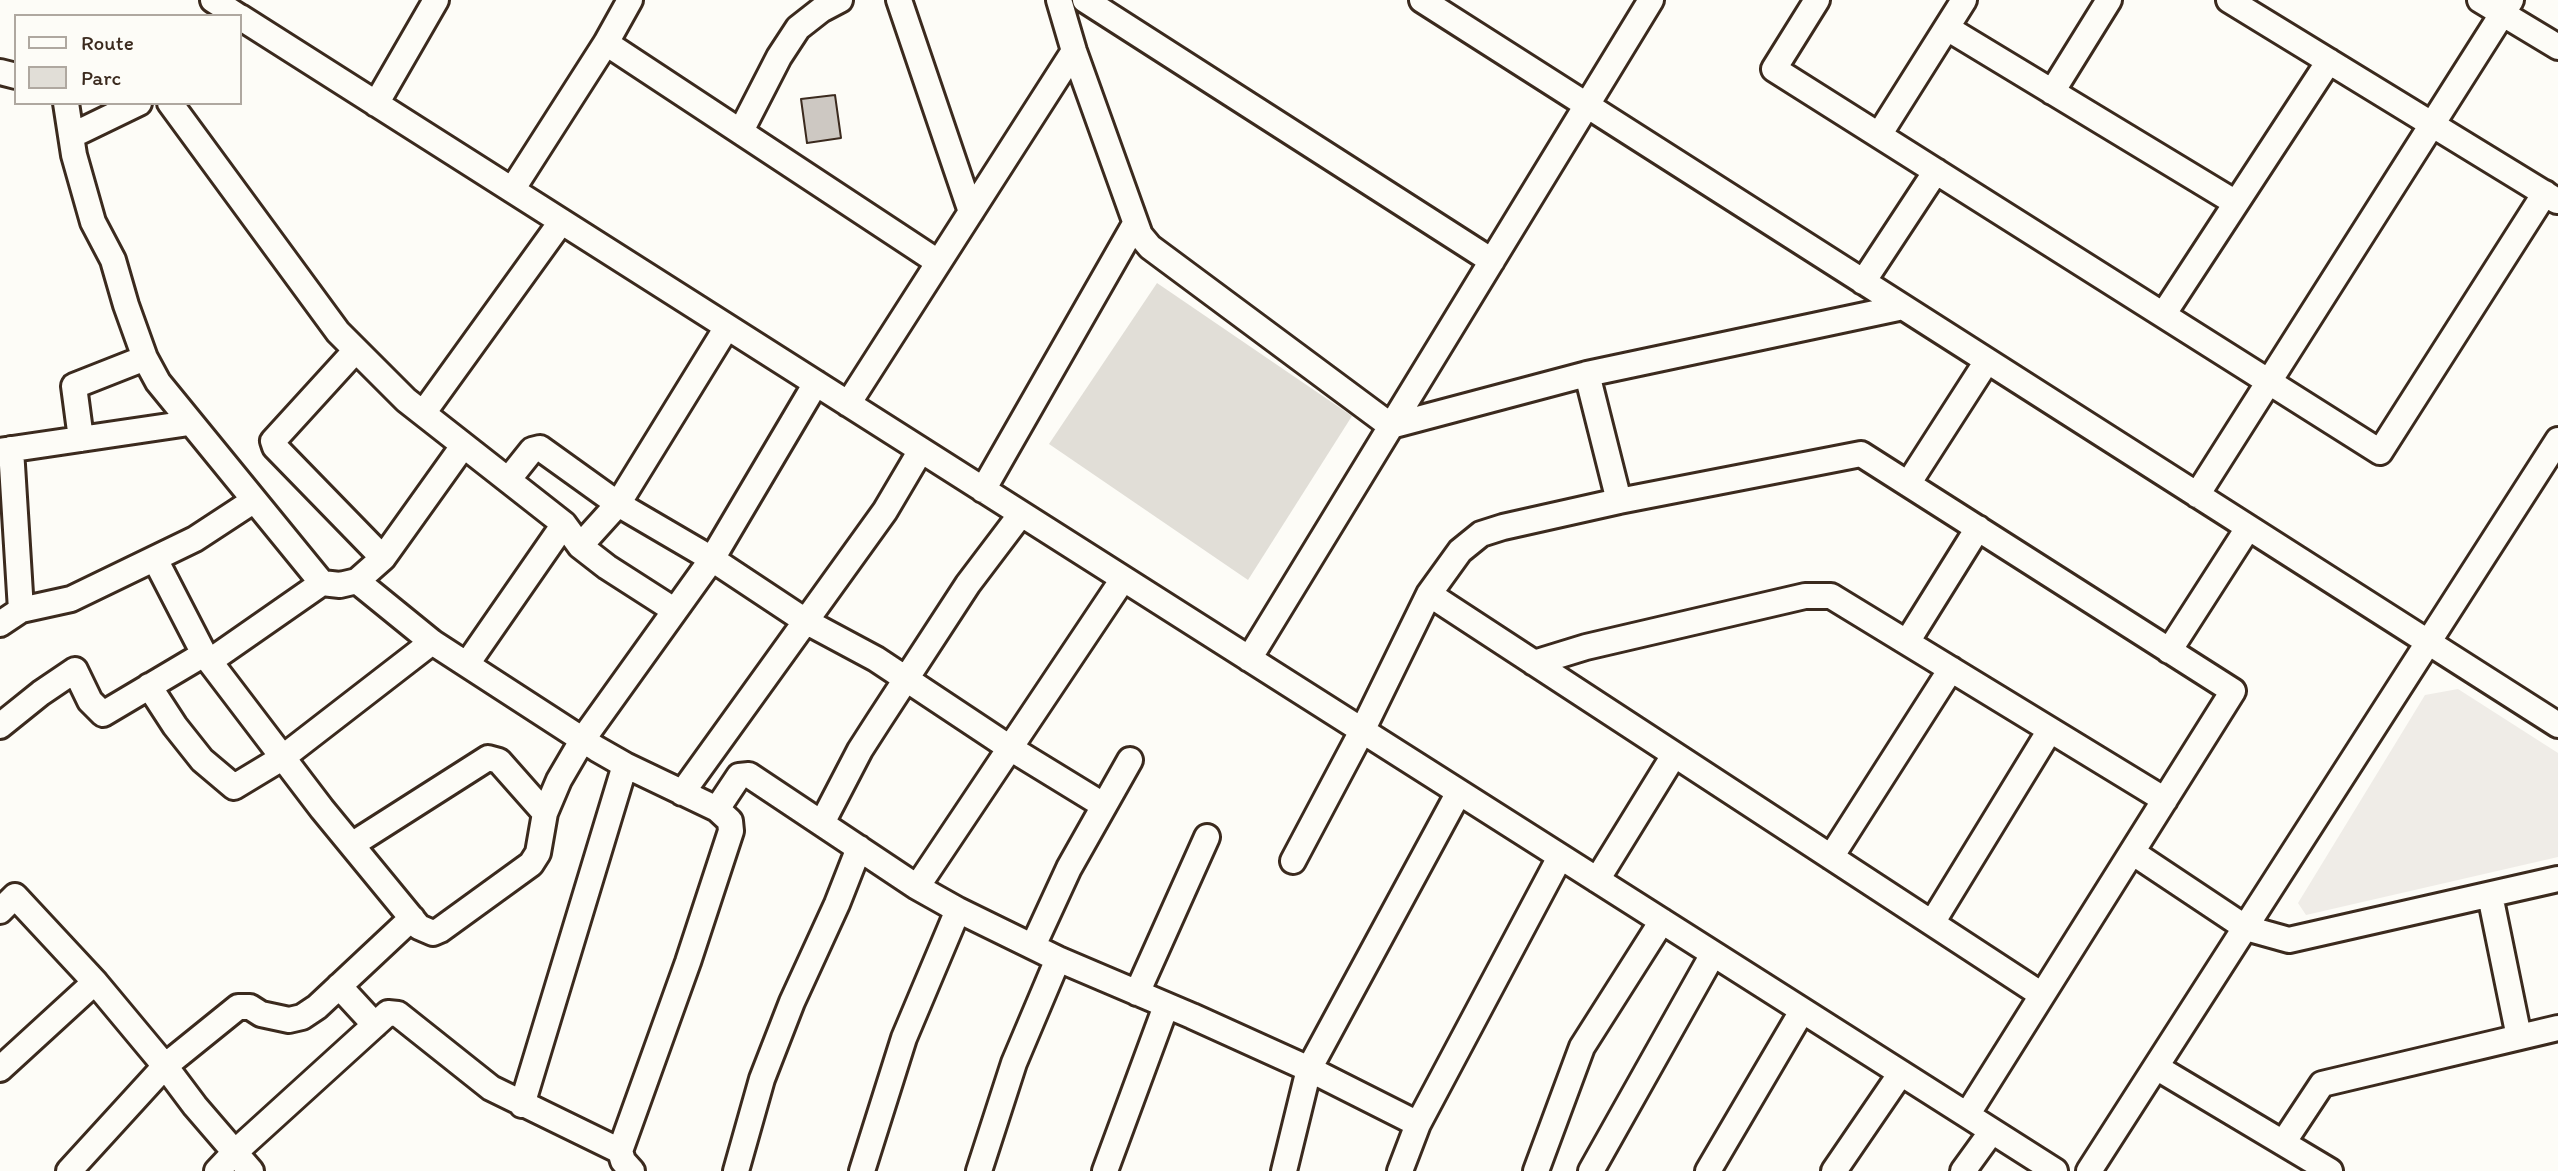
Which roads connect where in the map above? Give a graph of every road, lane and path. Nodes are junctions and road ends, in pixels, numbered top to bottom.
1 (436, 0) edge
2 (630, 0) edge
3 (840, 0) edge
4 (899, 0) edge
5 (1059, 0) edge
6 (1085, 0) edge
7 (1422, 0) edge
8 (1651, 0) edge
9 (1817, 0) edge
10 (1964, 0) edge
11 (2109, 0) edge
12 (2229, 0) edge
13 (2480, 0) edge
14 (1447, 7) edge
15 (2507, 7) edge
16 (242, 21) edge
17 (1947, 28) junction
18 (606, 43) junction
19 (2558, 47) edge
20 (1074, 51) junction
21 (2329, 61) junction
22 (2052, 92) junction
23 (376, 104) junction
24 (66, 105) edge
25 (135, 105) edge
26 (171, 105) edge
27 (1587, 106) junction
28 (2433, 124) junction
29 (741, 131) junction
30 (73, 135) junction
31 (1879, 135) junction
32 (1936, 171) junction
33 (512, 190) junction
34 (2551, 197) edge
35 (2236, 203) junction
36 (971, 212) junction
37 (561, 222) junction
38 (1135, 225) junction
39 (1492, 261) junction
40 (938, 262) junction
41 (1863, 282) junction
42 (1903, 307) junction
43 (2163, 315) junction
44 (727, 327) junction
45 (356, 350) junction
46 (145, 358) junction
47 (1987, 361) junction
48 (1587, 374) junction
49 (2269, 382) junction
50 (816, 383) junction
51 (848, 404) junction
52 (424, 412) junction
53 (189, 423) junction
54 (1391, 426) junction
55 (81, 439) junction
56 (2558, 440) edge
57 (463, 446) junction
58 (5, 450) edge
59 (921, 450) junction
60 (508, 480) junction
61 (1908, 484) junction
62 (983, 490) junction
63 (2197, 495) junction
64 (253, 501) junction
65 (1619, 501) junction
66 (618, 504) junction
67 (1021, 514) junction
68 (564, 524) junction
69 (1978, 528) junction
70 (2248, 528) junction
71 (580, 545) junction
72 (383, 558) junction
73 (155, 559) junction
74 (712, 559) junction
75 (1123, 579) junction
76 (357, 581) junction
77 (322, 583) junction
78 (1429, 594) junction
79 (22, 610) junction
80 (674, 610) junction
81 (807, 622) junction
82 (0, 624) edge
83 (432, 642) junction
84 (1907, 642) junction
85 (2429, 643) junction
86 (2169, 651) junction
87 (207, 658) junction
88 (1249, 659) junction
89 (1534, 663) junction
90 (467, 664) junction
91 (1951, 669) junction
92 (908, 680) junction
93 (149, 686) junction
94 (2558, 725) edge
95 (0, 726) edge
96 (2050, 730) junction
97 (1362, 731) junction
98 (583, 739) junction
99 (1010, 748) junction
100 (1674, 755) junction
101 (282, 758) junction
102 (1130, 760) dead end
103 (625, 765) junction
104 (1458, 792) junction
105 (682, 793) junction
106 (2165, 800) junction
107 (1104, 805) junction
108 (717, 809) junction
109 (545, 813) junction
110 (822, 822) junction
111 (1207, 837) dead end
112 (353, 844) junction
113 (859, 848) junction
114 (2132, 852) junction
115 (1560, 857) junction
116 (1831, 857) junction
117 (1293, 861) dead end
118 (1597, 880) junction
119 (2558, 880) edge
120 (917, 887) junction
121 (2490, 895) junction
122 (0, 911) edge
123 (958, 911) junction
124 (412, 918) junction
125 (1662, 921) junction
126 (1932, 923) junction
127 (2246, 928) junction
128 (1033, 946) junction
129 (1713, 954) junction
130 (1058, 959) junction
131 (95, 982) junction
132 (339, 986) junction
133 (1137, 993) junction
134 (2042, 995) junction
135 (1166, 1006) junction
136 (1802, 1010) junction
137 (375, 1024) junction
138 (2558, 1028) edge
139 (2519, 1037) junction
140 (165, 1066) junction
141 (2156, 1067) junction
142 (0, 1069) edge
143 (1309, 1069) junction
144 (1901, 1073) junction
145 (522, 1105) junction
146 (1967, 1115) junction
147 (1418, 1124) junction
148 (1992, 1132) junction
149 (2283, 1143) junction
150 (225, 1162) edge
151 (628, 1166) edge
152 (69, 1171) edge
153 (251, 1171) edge
154 (736, 1171) edge
155 (862, 1171) edge
156 (979, 1171) edge
157 (1105, 1171) edge
158 (1284, 1171) edge
159 (1400, 1171) edge
160 (1536, 1171) edge
161 (1591, 1171) edge
162 (1708, 1171) edge
163 (1835, 1171) edge
164 (1963, 1171) edge
165 (2054, 1171) edge
166 (2089, 1171) edge
167 (2330, 1171) edge

1 - 23 street
2 - 18 street
3 - 29 street
4 - 36 street
5 - 20 street
6 - 39 street
7 - 14 street
8 - 27 street
9 - 31 street
10 - 17 street
11 - 22 street
12 - 21 street
13 - 15 street
14 - 27 street
15 - 19 street
15 - 28 street
16 - 23 street
17 - 22 street
17 - 31 street
18 - 29 street
18 - 33 street
20 - 36 street
20 - 38 street
21 - 28 street
21 - 35 street
22 - 35 street
23 - 33 street
24 - 30 street
25 - 30 street
26 - 45 street
27 - 39 street
27 - 41 street
28 - 34 street
28 - 49 street
29 - 40 street
30 - 46 street
31 - 32 street
32 - 41 street
32 - 43 street
33 - 37 street
34 - 49 street
35 - 43 street
36 - 40 street
37 - 44 street
37 - 52 street
38 - 54 street
38 - 62 street
39 - 54 street
40 - 51 street
41 - 42 street
42 - 47 street
42 - 48 street
43 - 49 street
44 - 50 street
44 - 66 street
45 - 52 street
45 - 72 street
46 - 53 street
46 - 55 street
47 - 61 street
47 - 63 street
48 - 54 street
48 - 65 street
49 - 63 street
50 - 51 street
50 - 74 street
51 - 59 street
52 - 57 street
53 - 55 street
53 - 64 street
54 - 88 street
55 - 58 street
56 - 85 street
57 - 60 street
57 - 72 street
58 - 79 street
59 - 62 street
59 - 81 street
60 - 66 street
60 - 68 street
61 - 65 street
61 - 69 street
62 - 67 street
63 - 70 street
64 - 73 street
64 - 77 street
65 - 78 street
66 - 71 street
66 - 74 street
67 - 75 street
67 - 92 street
68 - 71 street
68 - 90 street
69 - 84 street
69 - 86 street
70 - 85 street
70 - 86 street
71 - 80 street
72 - 76 street
73 - 79 street
73 - 87 street
74 - 80 street
74 - 81 street
75 - 88 street
75 - 99 street
76 - 77 street
76 - 83 street
77 - 87 street
78 - 89 street
78 - 97 street
79 - 82 street
80 - 98 street
81 - 92 street
81 - 105 street
83 - 90 street
83 - 101 street
84 - 89 street
84 - 91 street
85 - 94 street
85 - 127 street
86 - 106 street
87 - 93 street
87 - 101 street
88 - 97 street
89 - 100 street
90 - 98 street
91 - 96 street
91 - 116 street
92 - 99 street
92 - 110 street
93 - 95 street
93 - 101 street
96 - 106 street
96 - 126 street
97 - 104 street
97 - 117 street
98 - 103 street
98 - 109 street
99 - 107 street
99 - 120 street
100 - 116 street
100 - 118 street
101 - 112 street
102 - 107 street
103 - 105 street
103 - 145 street
104 - 115 street
104 - 143 street
105 - 108 street
106 - 114 street
107 - 128 street
108 - 110 street
108 - 151 street
109 - 112 street
109 - 124 street
110 - 113 street
111 - 133 street
112 - 124 street
113 - 120 street
113 - 154 street
114 - 127 street
114 - 134 street
115 - 118 street
115 - 147 street
116 - 126 street
118 - 125 street
119 - 121 street
120 - 123 street
121 - 127 street
121 - 139 street
122 - 131 street
123 - 128 street
123 - 155 street
124 - 132 street
125 - 129 street
125 - 160 street
126 - 134 street
127 - 141 street
128 - 130 street
129 - 136 street
129 - 161 street
130 - 133 street
130 - 156 street
131 - 140 street
131 - 142 street
132 - 137 street
132 - 140 street
133 - 135 street
134 - 146 street
135 - 143 street
135 - 157 street
136 - 144 street
136 - 162 street
137 - 145 street
137 - 150 street
138 - 139 street
139 - 149 street
140 - 150 street
140 - 152 street
141 - 149 street
141 - 166 street
143 - 147 street
143 - 158 street
144 - 146 street
144 - 163 street
145 - 151 street
146 - 148 street
147 - 159 street
148 - 164 street
148 - 165 street
149 - 167 street
150 - 153 street

